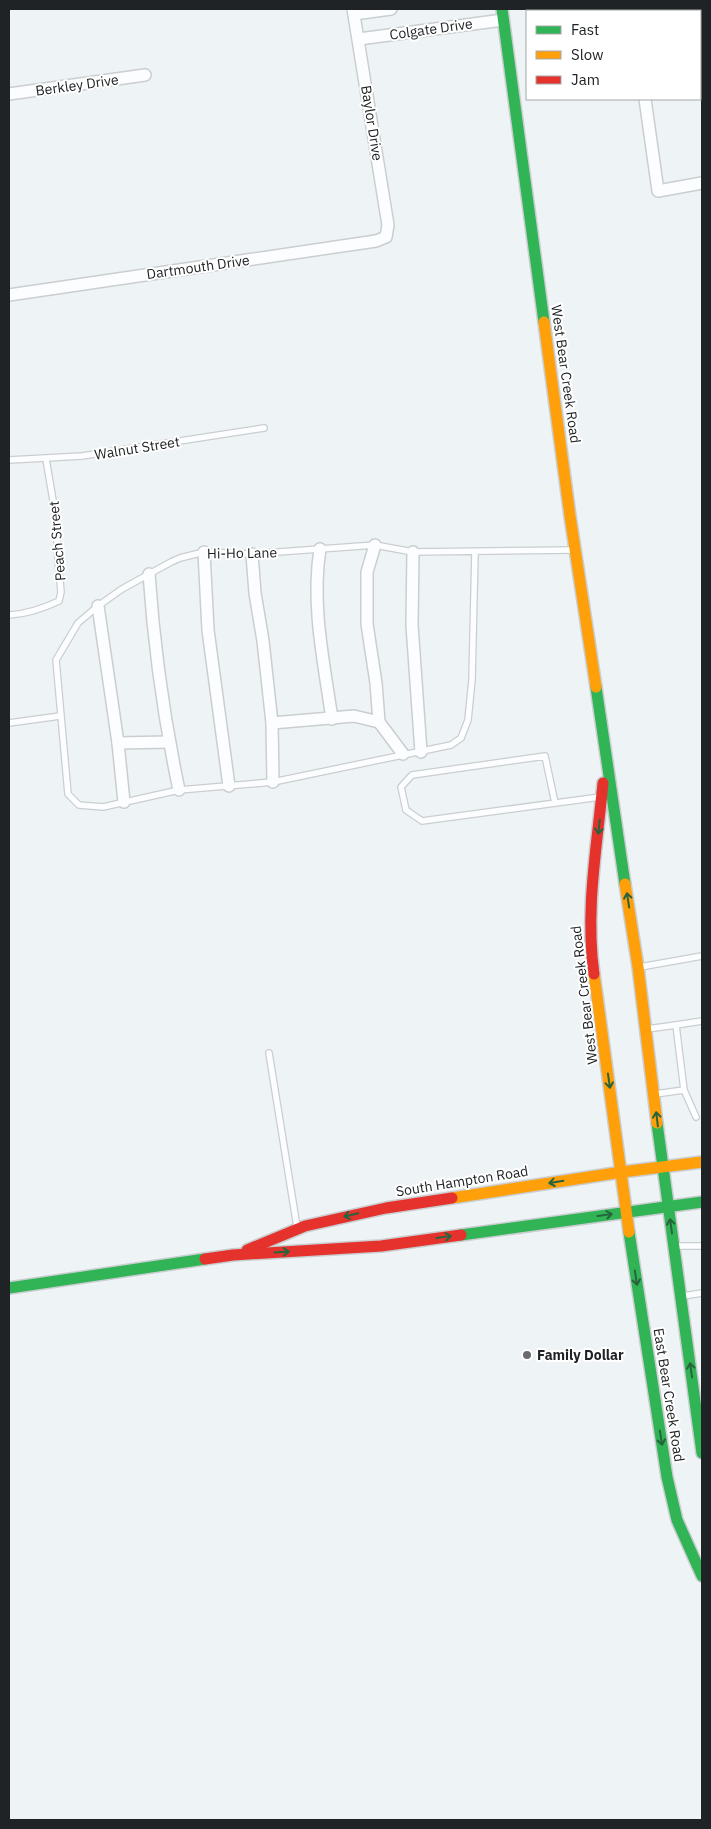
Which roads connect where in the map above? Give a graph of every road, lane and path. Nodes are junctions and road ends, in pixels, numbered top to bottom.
1 (391, 9) edge
2 (353, 11) edge
3 (502, 14) edge
4 (359, 38) junction
5 (145, 75) dead end
6 (9, 94) edge
7 (645, 100) edge
8 (702, 184) edge
9 (386, 237) joint
10 (9, 295) edge
11 (264, 428) dead end
12 (46, 459) junction
13 (9, 460) edge
14 (375, 545) junction
15 (320, 549) junction
16 (576, 550) junction
17 (204, 552) junction
18 (413, 552) junction
19 (475, 552) junction
20 (252, 554) junction
21 (149, 574) junction
22 (98, 606) junction
23 (9, 615) edge
24 (60, 716) junction
25 (332, 718) junction
26 (379, 722) junction
27 (9, 723) edge
28 (272, 723) junction
29 (169, 742) junction
30 (118, 743) junction
31 (604, 743) junction
32 (421, 752) junction
33 (402, 754) junction
34 (273, 782) junction
35 (229, 786) junction
36 (179, 790) junction
37 (602, 796) junction
38 (124, 802) junction
39 (555, 803) junction
40 (702, 956) edge
41 (638, 967) junction
42 (702, 1021) edge
43 (676, 1025) junction
44 (646, 1029) junction
45 (269, 1054) dead end
46 (684, 1090) junction
47 (654, 1094) junction
48 (696, 1116) dead end
49 (702, 1162) edge
50 (663, 1168) junction
51 (622, 1172) junction
52 (702, 1202) edge
53 (668, 1208) junction
54 (626, 1212) junction
55 (298, 1229) junction
56 (674, 1246) junction
57 (702, 1246) edge
58 (234, 1255) junction
59 (9, 1288) edge
60 (702, 1293) edge
61 (680, 1296) junction
62 (702, 1453) edge
63 (702, 1576) edge

1 - 2 street, Colgate Drive
2 - 4 street, Baylor Drive
3 - 4 street, Colgate Drive
3 - 16 main road, West Bear Creek Road
4 - 9 street, Baylor Drive
5 - 6 street, Berkley Drive
7 - 8 street
9 - 10 street, Dartmouth Drive
11 - 12 lane, Walnut Street
12 - 13 lane, Walnut Street
12 - 23 lane, Peach Street
14 - 15 lane, Hi-Ho Lane
14 - 18 lane, Hi-Ho Lane
14 - 26 street
15 - 20 lane, Hi-Ho Lane
15 - 25 street
16 - 19 lane, Hi-Ho Lane
16 - 31 main road, West Bear Creek Road
17 - 20 lane, Hi-Ho Lane
17 - 21 lane, Hi-Ho Lane
17 - 35 street
18 - 19 lane, Hi-Ho Lane
18 - 32 street
19 - 32 lane
20 - 28 street
21 - 22 lane, Hi-Ho Lane
21 - 29 street
22 - 24 lane, Hi-Ho Lane
22 - 30 street
24 - 27 lane
24 - 38 lane, Hi-Ho Lane
25 - 26 street
25 - 28 street
26 - 33 street
28 - 34 street
29 - 30 street
29 - 36 street
30 - 38 street
31 - 37 main road, West Bear Creek Road
41 -> 31 main road, West Bear Creek Road
32 - 33 lane
33 - 34 lane
34 - 35 lane
35 - 36 lane
36 - 38 lane
37 - 39 lane
37 -> 51 main road, West Bear Creek Road
39 - 39 lane
40 - 41 lane
41 - 44 main road, West Bear Creek Road
42 - 43 lane
43 - 44 lane
43 - 46 lane
44 - 47 main road, West Bear Creek Road
45 - 55 lane
46 - 47 lane
46 - 48 lane
50 -> 47 main road, West Bear Creek Road
49 - 50 main road, South Hampton Road
50 - 51 main road, South Hampton Road
50 - 53 main road, East Bear Creek Road
51 - 54 main road, West Bear Creek Road
51 -> 55 main road, South Hampton Road
52 - 53 main road, South Hampton Road
53 - 54 main road, South Hampton Road
56 -> 53 main road, East Bear Creek Road
58 -> 54 main road, South Hampton Road
54 -> 63 main road, East Bear Creek Road
55 - 58 main road, South Hampton Road
56 - 57 lane
56 - 61 main road, East Bear Creek Road
58 - 59 main road, South Hampton Road
60 - 61 lane
62 -> 61 main road, East Bear Creek Road

